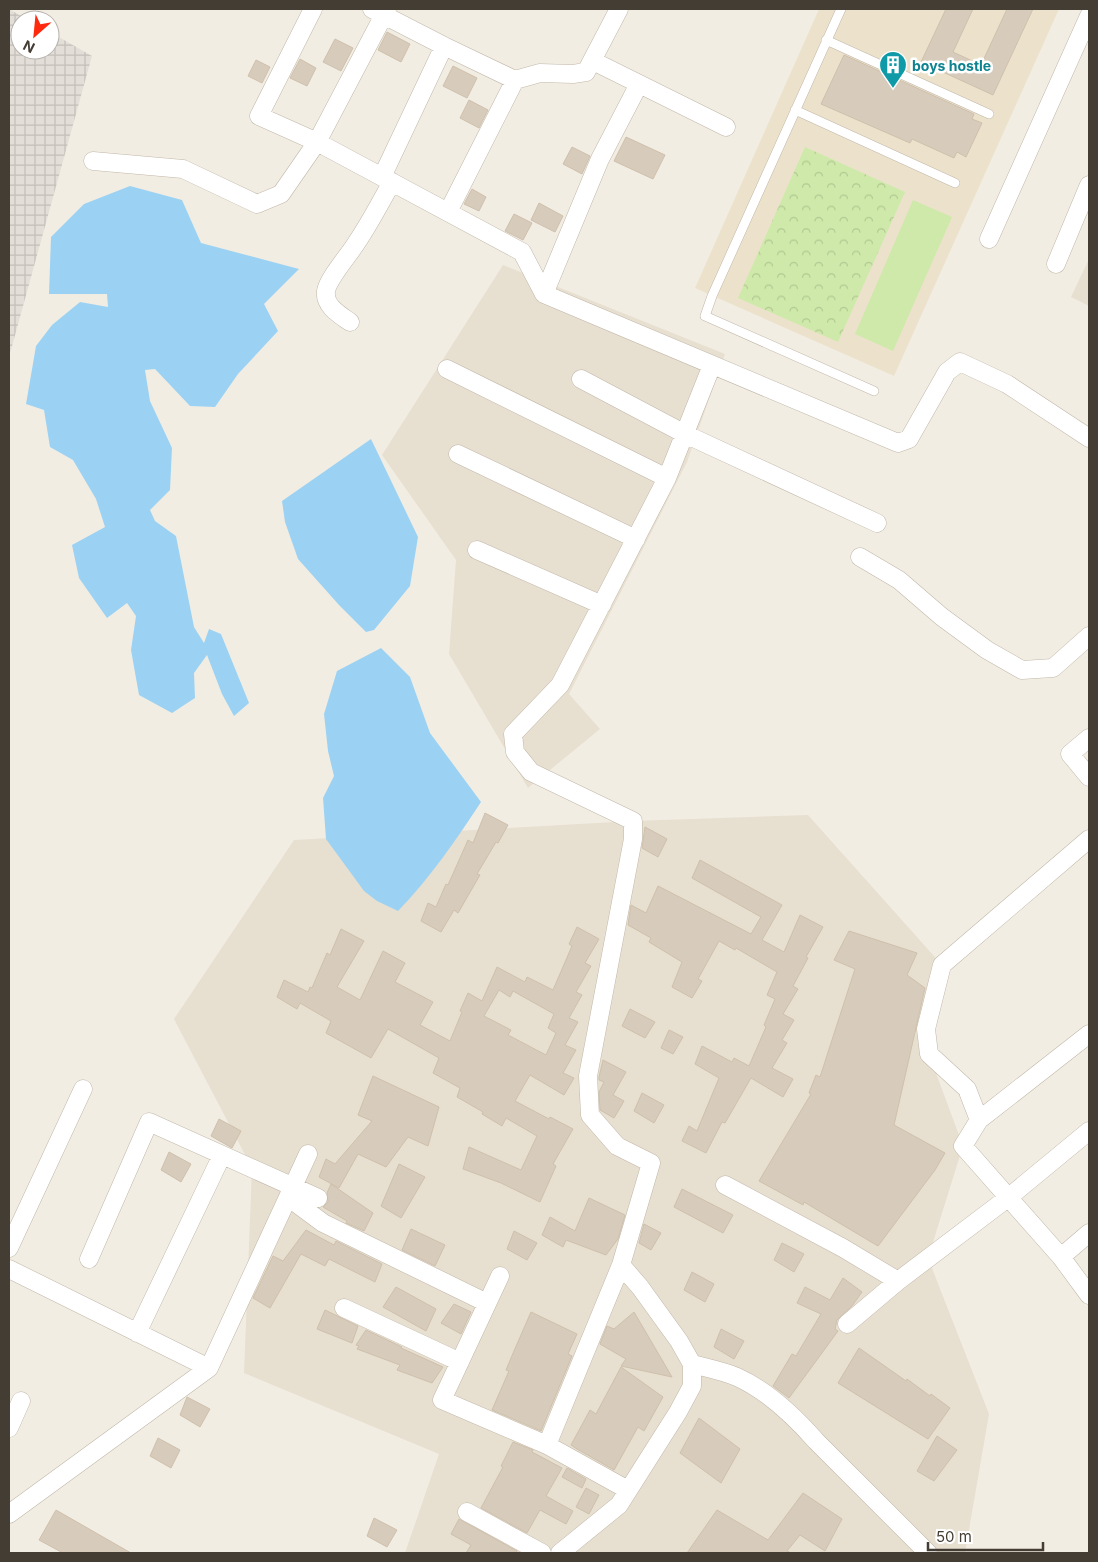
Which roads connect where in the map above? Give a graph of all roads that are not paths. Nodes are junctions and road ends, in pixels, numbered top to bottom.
1 (313, 9) edge
2 (619, 9) edge
3 (841, 9) edge
4 (381, 11) edge
5 (1089, 16) edge
6 (826, 40) junction
7 (444, 46) junction
8 (593, 60) junction
9 (515, 80) junction
10 (639, 84) junction
11 (795, 110) junction
12 (989, 114) dead end
13 (726, 127) dead end
14 (317, 142) junction
15 (93, 161) dead end
16 (387, 179) junction
17 (955, 183) dead end
18 (1089, 185) edge
19 (448, 212) junction
20 (989, 239) dead end
21 (1056, 264) dead end
22 (544, 294) junction
23 (350, 322) dead end
24 (712, 365) junction
25 (446, 369) dead end
26 (581, 379) dead end
27 (874, 391) dead end
28 (686, 434) junction
29 (1089, 438) edge
30 (458, 454) dead end
31 (667, 478) junction
32 (878, 523) dead end
33 (636, 539) junction
34 (477, 550) dead end
35 (860, 557) dead end
36 (602, 605) junction
37 (1089, 636) edge
38 (1089, 738) edge
39 (1089, 777) edge
40 (1089, 839) edge
41 (1089, 1034) edge
42 (83, 1089) dead end
43 (980, 1120) junction
44 (1089, 1131) edge
45 (308, 1154) dead end
46 (222, 1155) junction
47 (725, 1185) dead end
48 (291, 1192) junction
49 (1009, 1197) junction
50 (318, 1198) dead end
51 (1089, 1234) edge
52 (9, 1248) edge
53 (1061, 1256) junction
54 (88, 1259) dead end
55 (621, 1265) junction
56 (9, 1269) edge
57 (500, 1276) dead end
58 (898, 1281) junction
59 (1089, 1295) edge
60 (487, 1303) junction
61 (344, 1308) dead end
62 (847, 1324) dead end
63 (137, 1333) junction
64 (460, 1362) junction
65 (692, 1364) junction
66 (209, 1368) junction
67 (21, 1401) dead end
68 (9, 1428) edge
69 (547, 1446) junction
70 (628, 1490) junction
71 (467, 1512) dead end
72 (9, 1514) edge
73 (542, 1553) edge
74 (560, 1553) edge
75 (928, 1553) edge

1 - 14 street
2 - 8 street
3 - 6 lane
4 - 7 street
4 - 14 street
5 - 20 street
6 - 11 lane
6 - 12 lane
7 - 9 street
7 - 16 street
8 - 9 street
8 - 10 street
9 - 19 street
10 - 13 street
10 - 22 street
11 - 17 lane
11 - 27 lane
14 - 15 street
14 - 16 street
16 - 19 street
16 - 23 street
18 - 21 street
19 - 22 street
22 - 24 street
24 - 28 street
24 - 29 street
25 - 31 street
26 - 28 street
28 - 31 street
28 - 32 street
30 - 33 street
31 - 33 street
33 - 36 street
34 - 36 street
35 - 37 street
36 - 55 street
38 - 39 street
40 - 43 street
41 - 43 street
42 - 52 street
43 - 49 street
44 - 49 street
45 - 48 street
46 - 48 street
46 - 54 street
46 - 63 street
47 - 58 street
48 - 50 street
48 - 60 street
48 - 66 street
49 - 53 street
49 - 58 street
51 - 53 street
53 - 59 street
55 - 65 street
55 - 69 street
56 - 63 street
57 - 60 street
58 - 62 street
60 - 64 street
61 - 64 street
63 - 66 street
64 - 69 street
65 - 70 street
65 - 75 street
66 - 72 street
67 - 68 street
69 - 70 street
70 - 74 street
71 - 73 street

